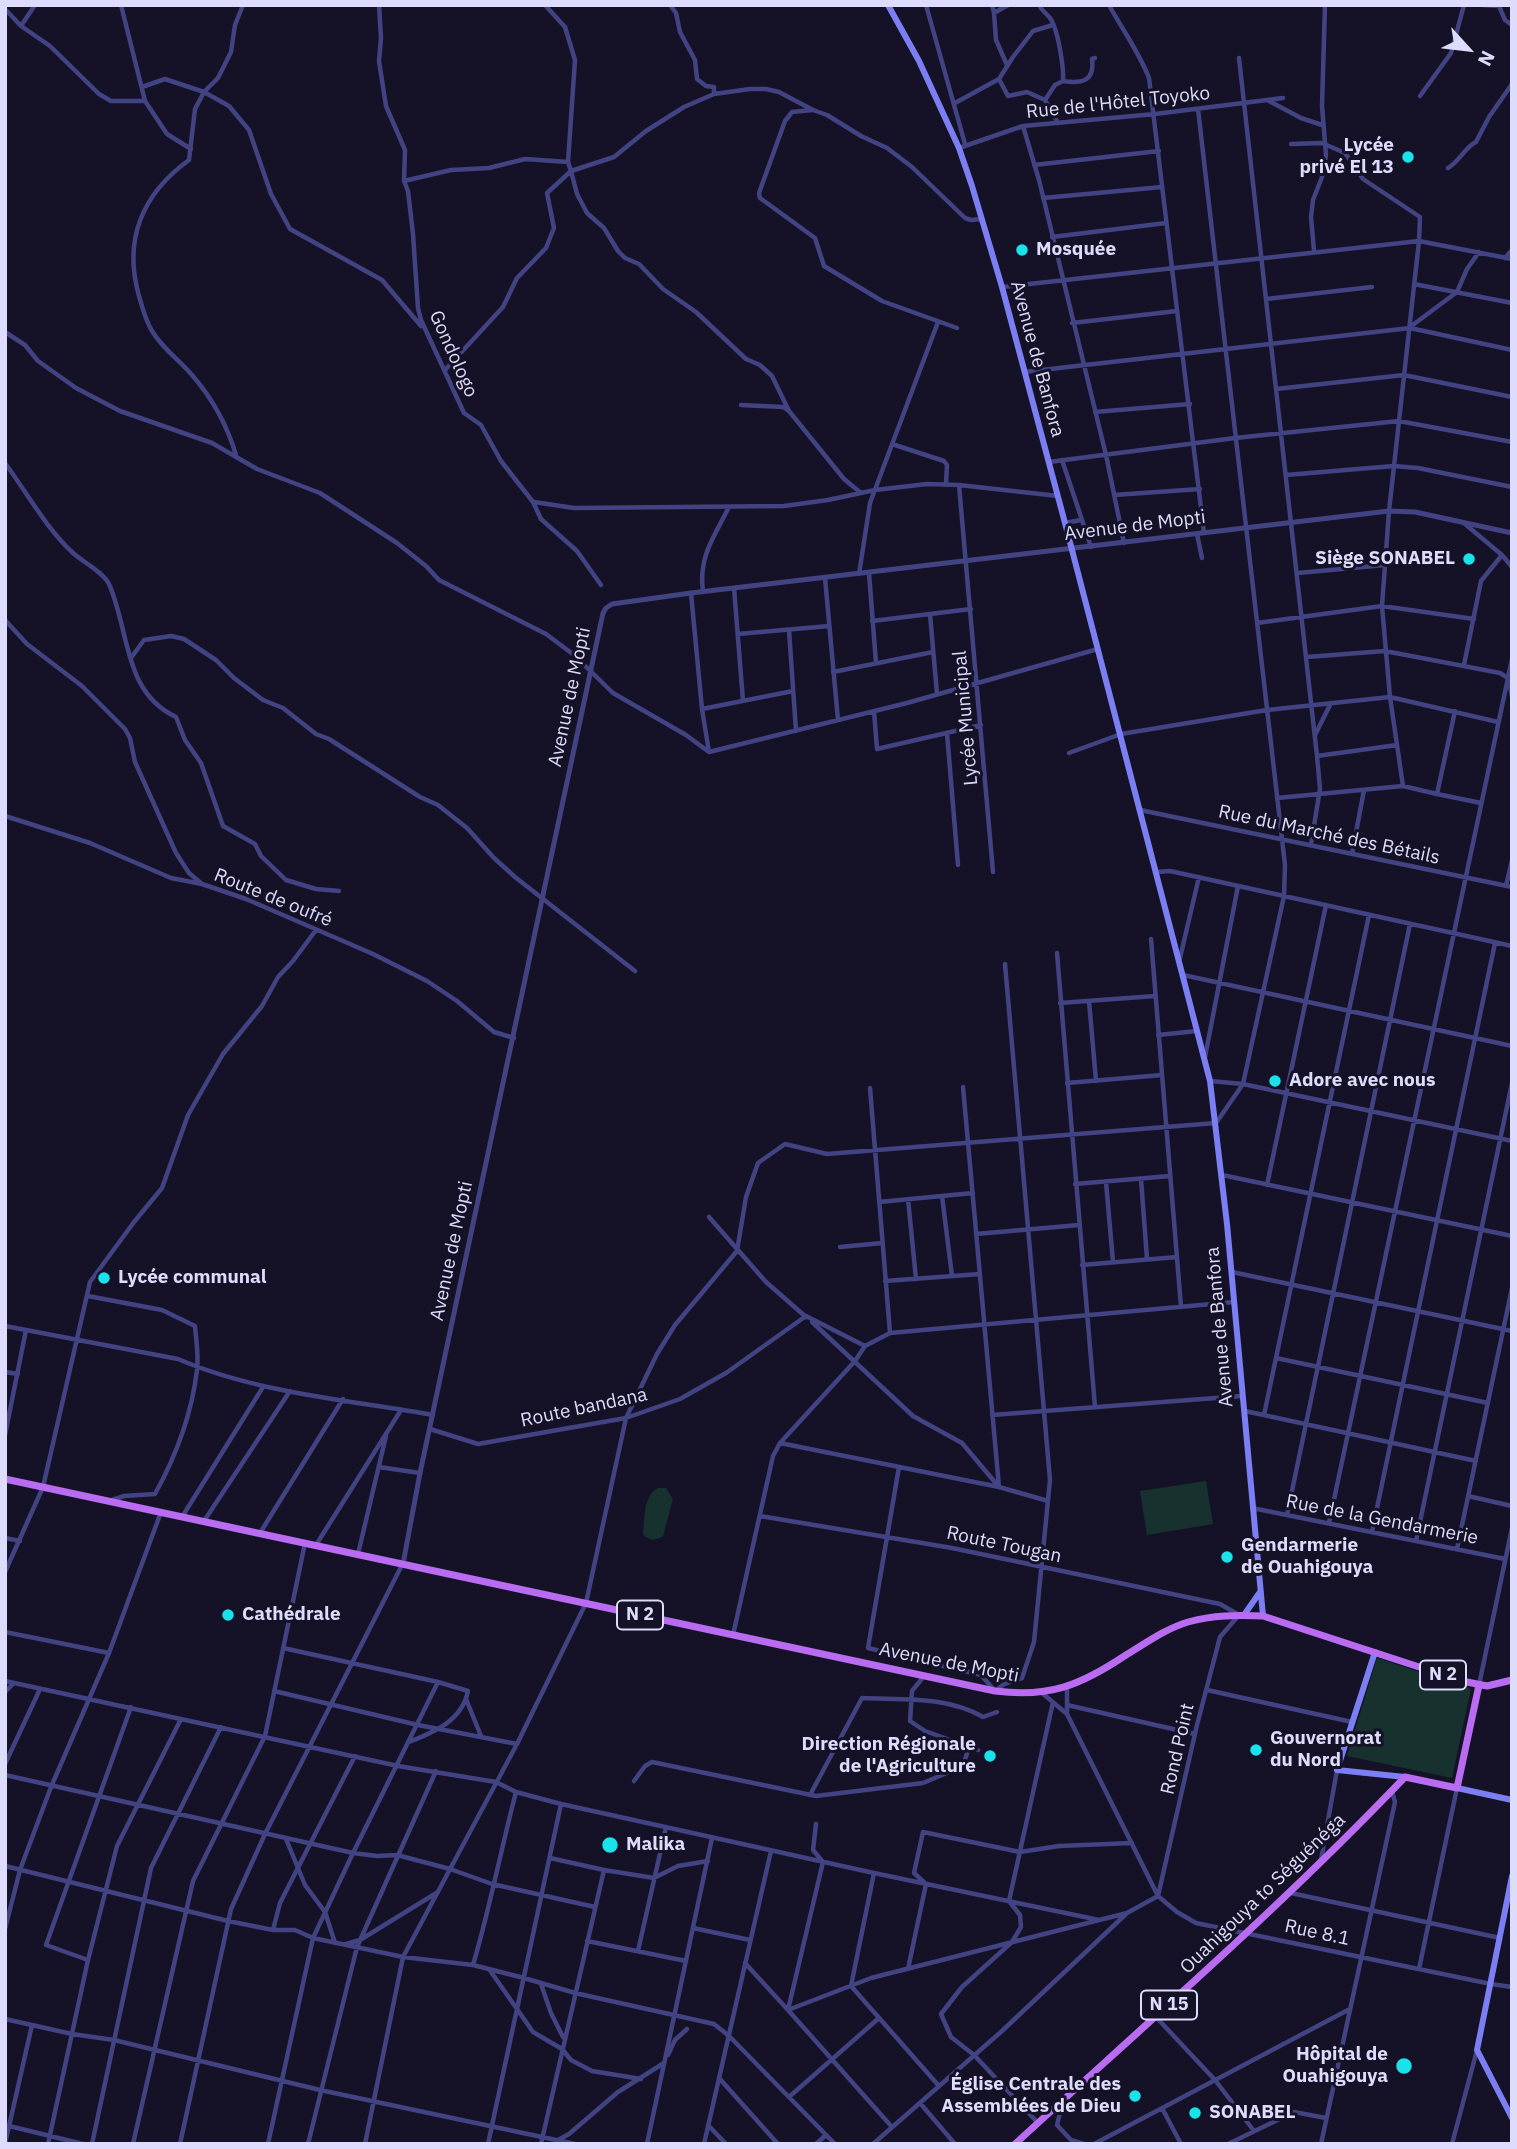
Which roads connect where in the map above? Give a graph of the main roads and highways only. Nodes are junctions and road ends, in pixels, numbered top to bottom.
1 (888, 5) edge
2 (5, 1479) edge
3 (1260, 1592) junction
4 (1241, 1615) junction
5 (1263, 1616) junction
6 (1375, 1652) junction
7 (1512, 1680) edge
8 (1479, 1685) junction
9 (1405, 1777) junction
10 (1457, 1788) junction
11 (1512, 1800) edge
12 (1512, 1876) edge
13 (1512, 2118) edge
14 (1015, 2144) edge

1 - 3 main road, Avenue de Banfora
2 - 4 main road, Avenue de Mopti / N 2
3 - 4 main road
3 - 5 main road, Avenue de Banfora
4 - 5 main road, Avenue de Mopti / N 2
5 - 6 main road, Avenue de Mopti / N 2
6 - 8 main road, Avenue de Mopti / N 2
6 - 9 main road
7 - 8 main road, Avenue de Mopti / N 2
8 - 10 main road
9 - 10 main road
9 - 14 main road, Ouahigouya to Séguénéga / N 15
10 - 11 main road
12 - 13 main road

